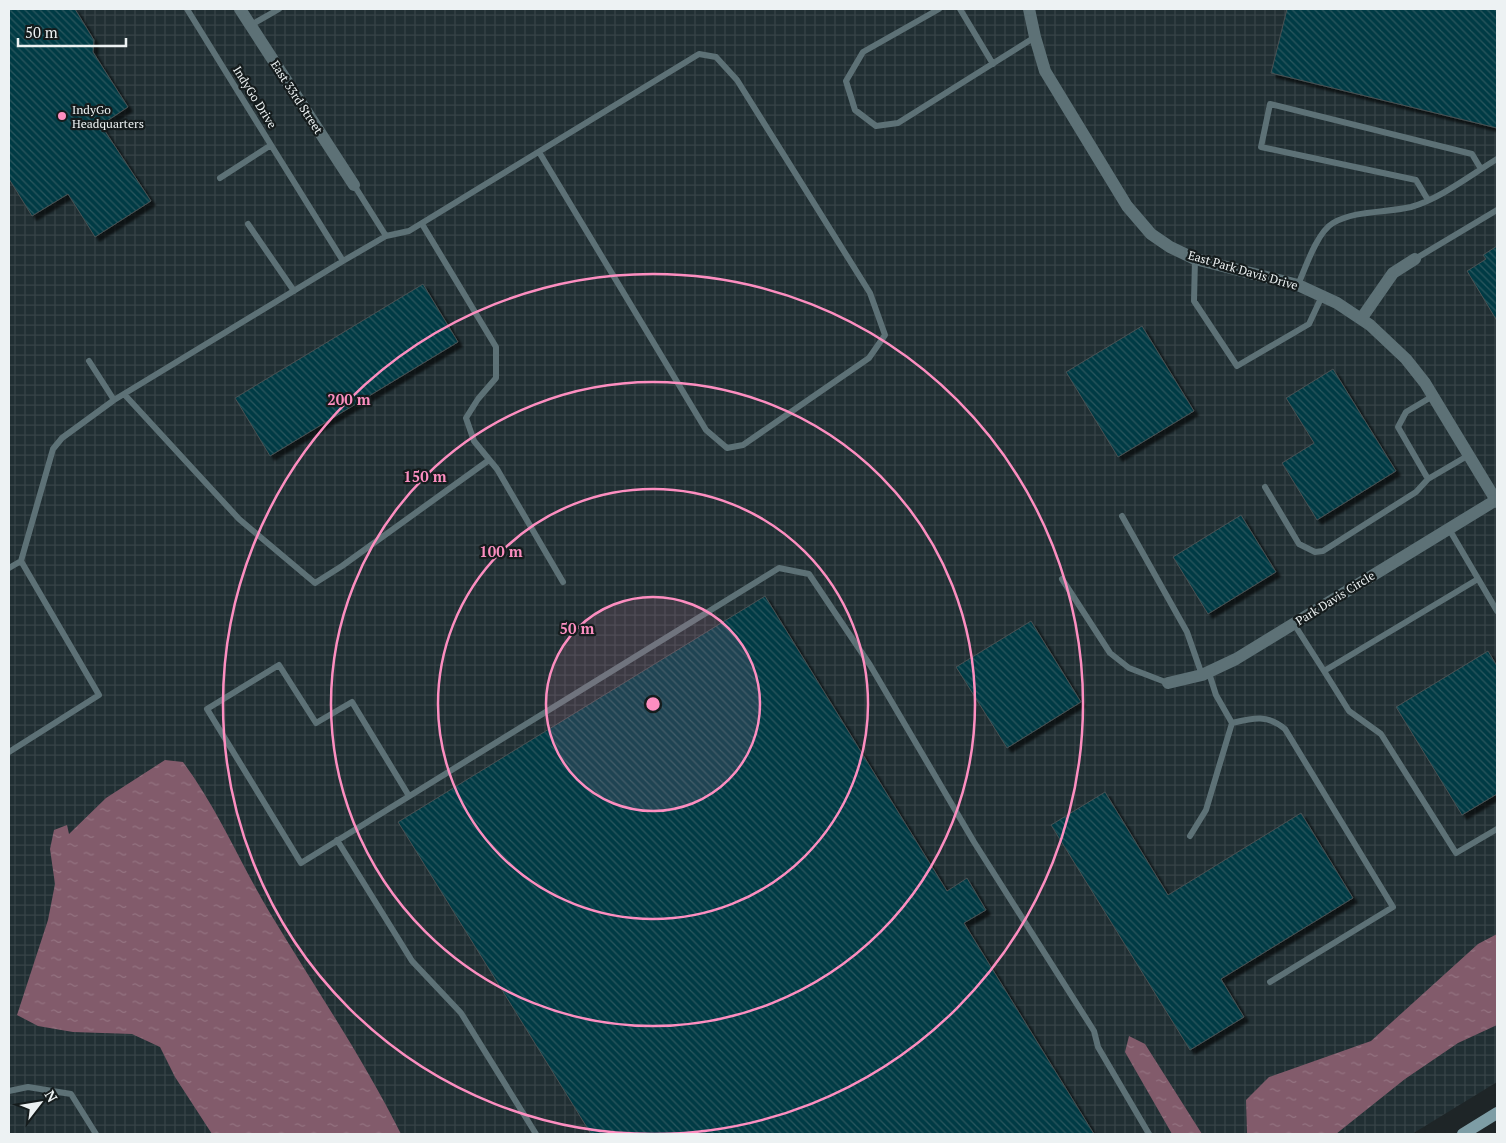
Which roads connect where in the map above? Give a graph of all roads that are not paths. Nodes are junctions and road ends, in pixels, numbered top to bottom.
1 (187, 9) edge
2 (240, 9) edge
3 (279, 9) edge
4 (939, 9) edge
5 (960, 9) edge
6 (1030, 9) edge
7 (251, 25) junction
8 (1035, 37) junction
9 (992, 64) junction
10 (271, 145) junction
11 (539, 152) junction
12 (1497, 159) edge
13 (1481, 169) junction
14 (220, 178) dead end
15 (354, 185) joint
16 (1428, 200) junction
17 (1497, 210) edge
18 (248, 224) dead end
19 (422, 224) junction
20 (386, 236) junction
21 (1196, 259) junction
22 (1415, 259) joint
23 (343, 261) junction
24 (1298, 285) junction
25 (294, 291) junction
26 (1322, 296) junction
27 (1361, 319) junction
28 (89, 361) dead end
29 (124, 394) junction
30 (1433, 396) junction
31 (114, 400) junction
32 (1469, 455) junction
33 (489, 460) junction
34 (1428, 478) junction
35 (1265, 487) dead end
36 (1497, 500) edge
37 (1122, 516) dead end
38 (1449, 529) junction
39 (21, 561) junction
40 (9, 568) edge
41 (1062, 579) dead end
42 (1478, 579) junction
43 (563, 582) dead end
44 (1497, 610) edge
45 (1294, 624) junction
46 (1324, 671) junction
47 (1205, 674) junction
48 (1168, 683) joint
49 (1232, 724) junction
50 (9, 752) edge
51 (410, 796) junction
52 (1497, 829) edge
53 (1190, 836) dead end
54 (337, 840) junction
55 (1270, 982) dead end
56 (9, 1091) edge
57 (1497, 1113) edge
58 (96, 1134) edge
59 (536, 1134) edge
60 (1149, 1134) edge
61 (1463, 1134) edge

1 - 10 lane, IndyGo Drive
2 - 7 street, East 33rd Street
3 - 7 lane
4 - 9 lane
5 - 9 lane
6 - 8 street, East Park Davis Drive
7 - 15 street, East 33rd Street
8 - 9 lane
8 - 21 street, East Park Davis Drive
10 - 14 lane, IndyGo Drive
10 - 23 lane
11 - 11 lane
11 - 19 lane
12 - 13 lane
13 - 16 lane
13 - 16 lane
15 - 20 lane
16 - 24 lane
17 - 22 lane
18 - 25 lane
19 - 20 lane
19 - 33 lane
20 - 23 lane
21 - 24 street, East Park Davis Drive
21 - 26 lane
22 - 27 street
23 - 25 lane
24 - 26 street, East Park Davis Drive
25 - 29 lane
26 - 27 street, East Park Davis Drive
27 - 30 street, East Park Davis Drive
28 - 31 lane
29 - 31 lane
29 - 33 lane
30 - 32 street, East Park Davis Drive
30 - 34 lane
31 - 39 lane
32 - 34 lane
32 - 36 street, East Park Davis Drive
33 - 43 lane
34 - 35 lane
36 - 38 street, Park Davis Circle
37 - 47 lane
38 - 42 lane
38 - 45 street, Park Davis Circle
39 - 40 lane
39 - 50 lane
41 - 48 lane
42 - 44 lane
42 - 46 lane
45 - 46 lane
45 - 47 street, Park Davis Circle
46 - 52 lane
47 - 48 street, Park Davis Circle
47 - 49 lane
49 - 53 lane
49 - 55 lane
51 - 54 lane
51 - 54 lane
51 - 60 lane
54 - 59 lane
56 - 58 lane
57 - 61 main road

